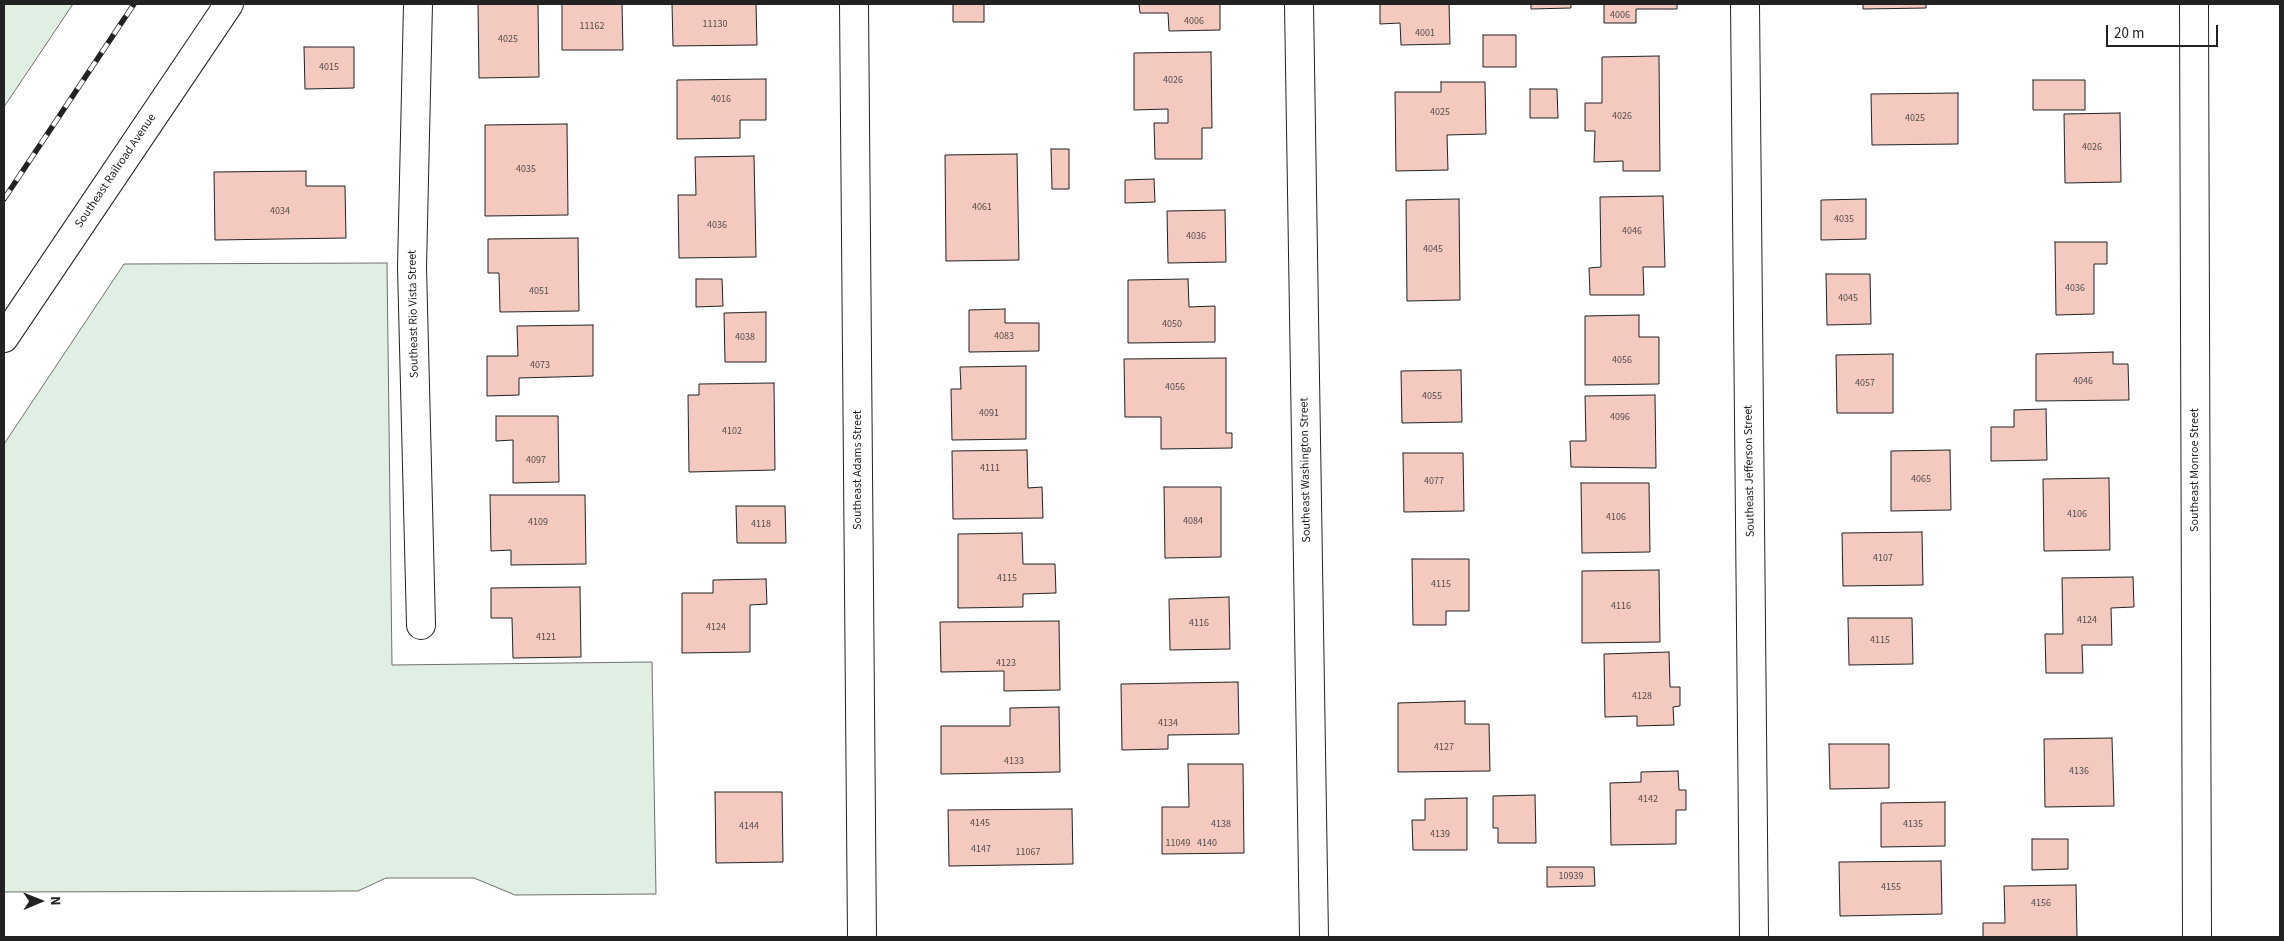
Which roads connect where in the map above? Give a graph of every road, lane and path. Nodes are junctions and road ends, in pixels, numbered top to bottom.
1 (230, 4) edge
2 (418, 4) edge
3 (854, 4) edge
4 (1299, 4) edge
5 (1745, 4) edge
6 (2194, 4) edge
7 (4, 338) edge
8 (421, 625) dead end
9 (862, 937) edge
10 (1314, 937) edge
11 (1754, 937) edge
12 (2197, 937) edge

1 - 7 street, Southeast Railroad Avenue
2 - 8 street, Southeast Rio Vista Street
3 - 9 street, Southeast Adams Street
4 - 10 street, Southeast Washington Street
5 - 11 street, Southeast Jefferson Street
6 - 12 street, Southeast Monroe Street

